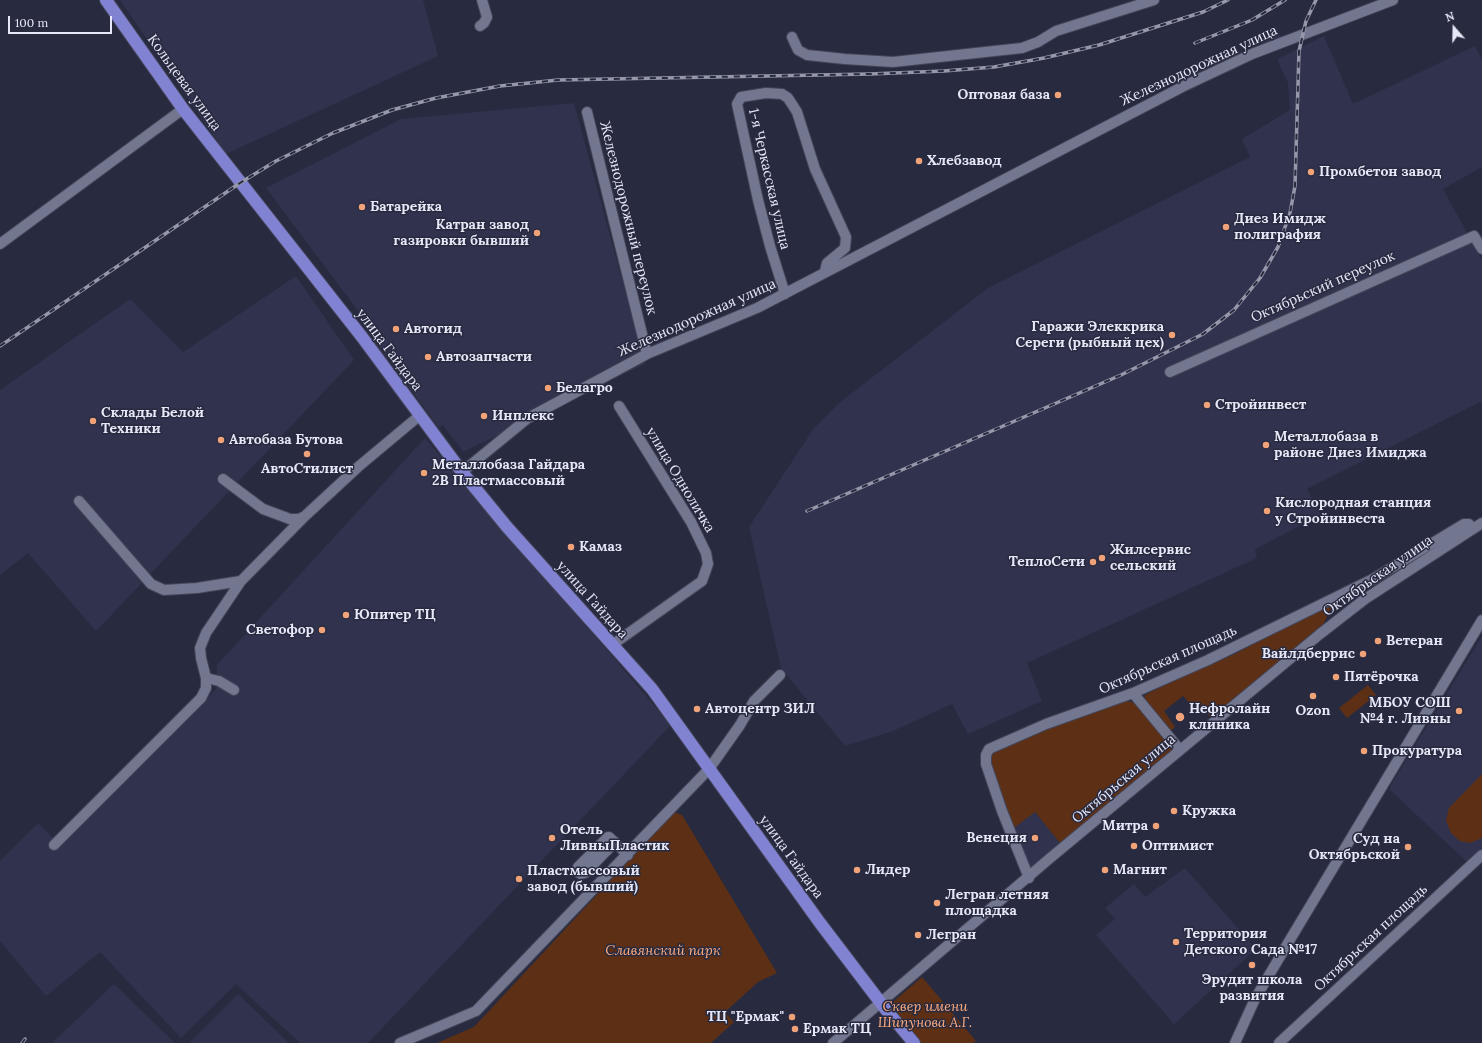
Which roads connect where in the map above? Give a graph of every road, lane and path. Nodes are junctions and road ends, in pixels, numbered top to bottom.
1 (106, 0) edge
2 (482, 0) edge
3 (1154, 0) edge
4 (1394, 0) edge
5 (480, 26) dead end
6 (792, 37) dead end
7 (182, 109) junction
8 (588, 112) dead end
9 (240, 184) joint
10 (0, 244) edge
11 (1482, 249) edge
12 (825, 271) junction
13 (785, 294) junction
14 (647, 354) junction
15 (1170, 372) dead end
16 (619, 406) dead end
17 (419, 416) junction
18 (462, 472) junction
19 (223, 478) dead end
20 (79, 501) dead end
21 (305, 516) junction
22 (1482, 522) edge
23 (1472, 529) junction
24 (242, 581) junction
25 (1482, 620) edge
26 (612, 645) junction
27 (780, 675) dead end
28 (206, 678) junction
29 (234, 690) dead end
30 (1133, 693) junction
31 (1180, 750) junction
32 (709, 769) junction
33 (615, 842) dead end
34 (54, 845) dead end
35 (1482, 854) edge
36 (628, 855) junction
37 (1029, 878) junction
38 (880, 1002) junction
39 (400, 1043) edge
40 (833, 1043) edge
41 (914, 1043) edge
42 (1235, 1043) edge
43 (1279, 1043) edge

1 - 7 main road, Кольцевая улица
2 - 5 street
3 - 6 street
4 - 12 street, Железнодорожная улица
7 - 9 main road, Кольцевая улица
7 - 10 street
8 - 14 street, Железнодорожный переулок
9 - 17 main road, улица Гайдара
11 - 15 street, Октябрьский переулок
12 - 13 street, Железнодорожная улица
12 - 13 street, 1-я Черкасская улица
13 - 14 street, Железнодорожная улица
14 - 18 street, Железнодорожная улица
16 - 26 street, улица Одноличка
17 - 18 main road, улица Гайдара
17 - 21 street
18 - 26 main road, улица Гайдара
19 - 21 street
20 - 24 street
21 - 24 street
22 - 23 street, Октябрьская улица
23 - 30 street, Октябрьская площадь
23 - 31 street, Октябрьская улица
24 - 28 street
25 - 42 street
26 - 32 main road, улица Гайдара
27 - 32 street
28 - 29 street
28 - 34 street
30 - 31 street
30 - 37 street, Октябрьская площадь
31 - 37 street, Октябрьская улица
32 - 36 street
32 - 38 main road, улица Гайдара
33 - 36 street
35 - 43 street, Октябрьская площадь
36 - 39 street
37 - 38 street, Октябрьская улица
38 - 40 street, Октябрьская улица
38 - 41 main road, улица Гайдара

